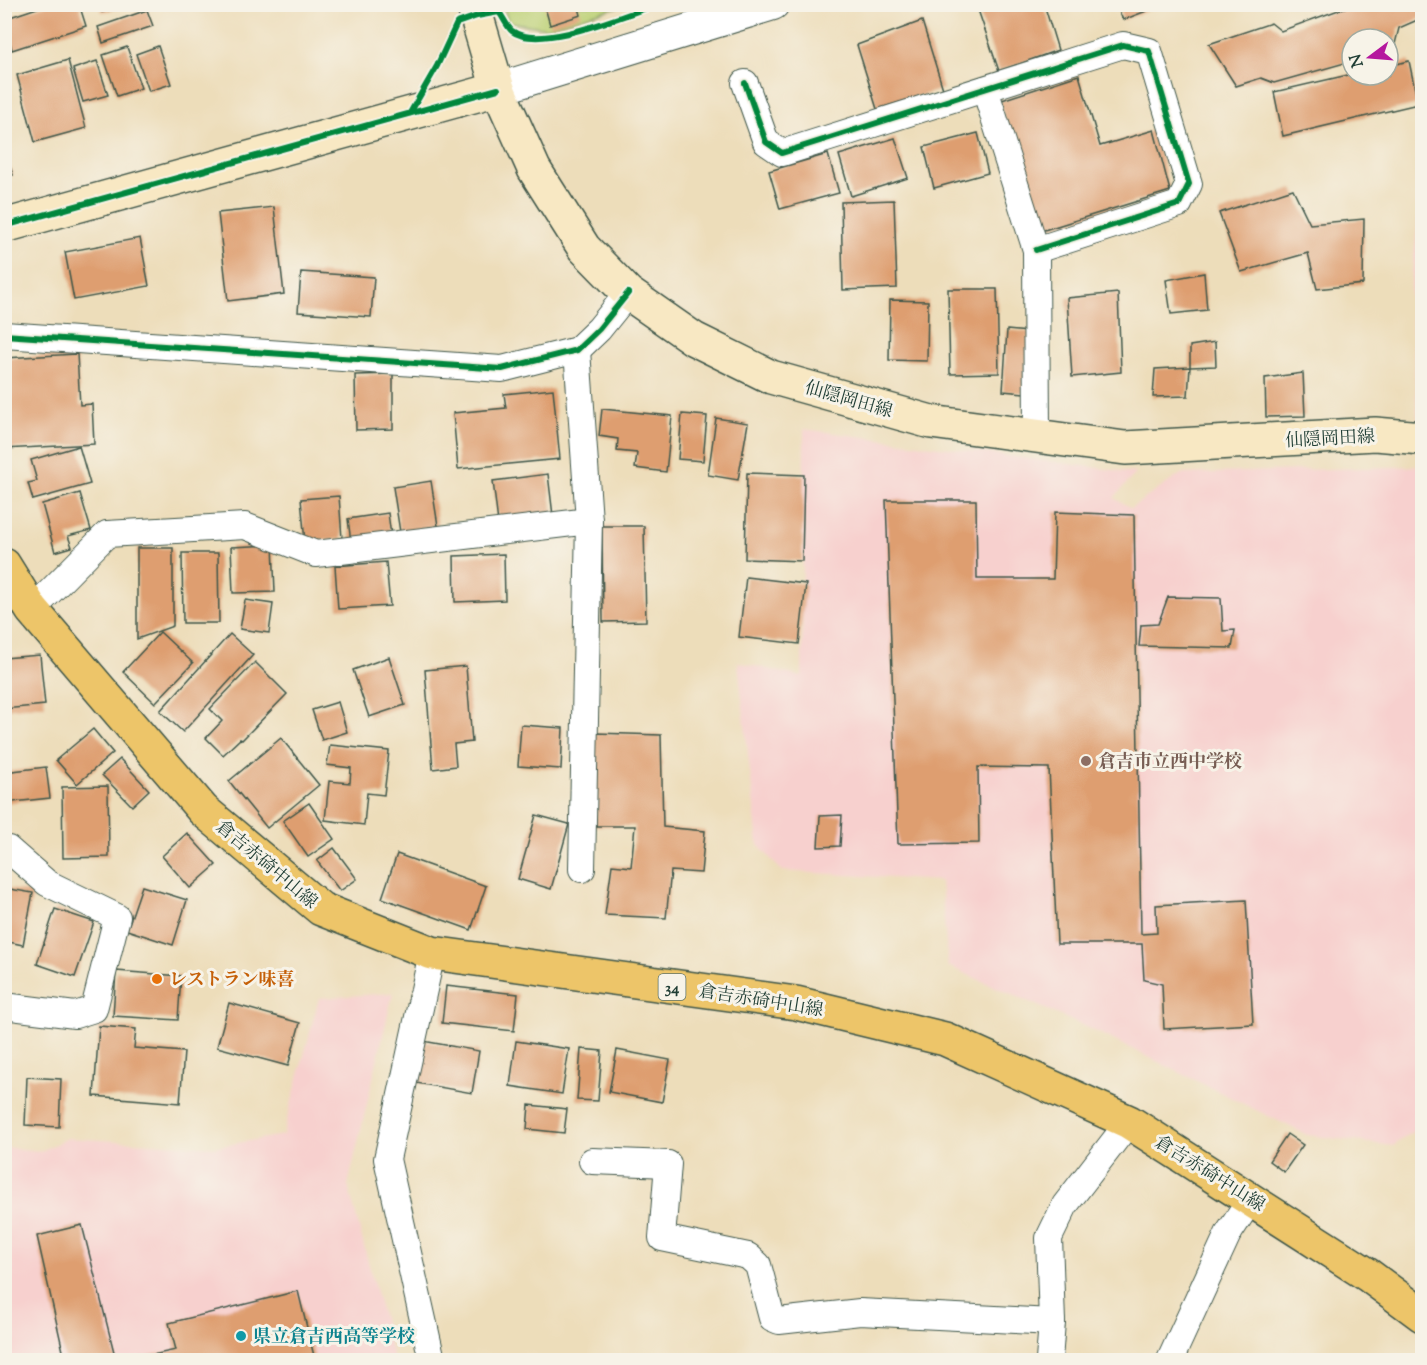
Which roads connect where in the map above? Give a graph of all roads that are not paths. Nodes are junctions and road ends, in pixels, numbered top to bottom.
1 (473, 4) edge
2 (773, 4) edge
3 (745, 82) dead end
4 (498, 89) junction
5 (985, 89) junction
6 (4, 226) edge
7 (1036, 250) junction
8 (628, 293) junction
9 (4, 335) edge
10 (577, 350) junction
11 (1037, 438) junction
12 (1422, 438) edge
13 (589, 521) junction
14 (4, 564) edge
15 (32, 610) junction
16 (6, 848) edge
17 (582, 869) dead end
18 (432, 953) junction
19 (4, 1006) edge
20 (1129, 1122) junction
21 (592, 1161) dead end
22 (1251, 1199) junction
23 (1422, 1315) edge
24 (1052, 1322) junction
25 (432, 1360) edge
26 (1049, 1360) edge
27 (1170, 1360) edge

1 - 4 main road, 仙隠岡田線
2 - 4 street
3 - 5 street
4 - 6 main road
4 - 8 main road, 仙隠岡田線
5 - 7 street
5 - 7 street
7 - 11 street
8 - 10 street
8 - 11 main road, 仙隠岡田線
9 - 10 street
10 - 13 street
11 - 12 main road, 仙隠岡田線
13 - 15 street
13 - 17 street
14 - 15 main road, 倉吉赤碕中山線 / 34
15 - 18 main road, 倉吉赤碕中山線 / 34
16 - 19 street
18 - 20 main road, 倉吉赤碕中山線 / 34
18 - 25 street
20 - 22 main road, 倉吉赤碕中山線 / 34
20 - 24 street
21 - 24 street
22 - 23 main road, 倉吉赤碕中山線 / 34
22 - 27 street
24 - 26 street

